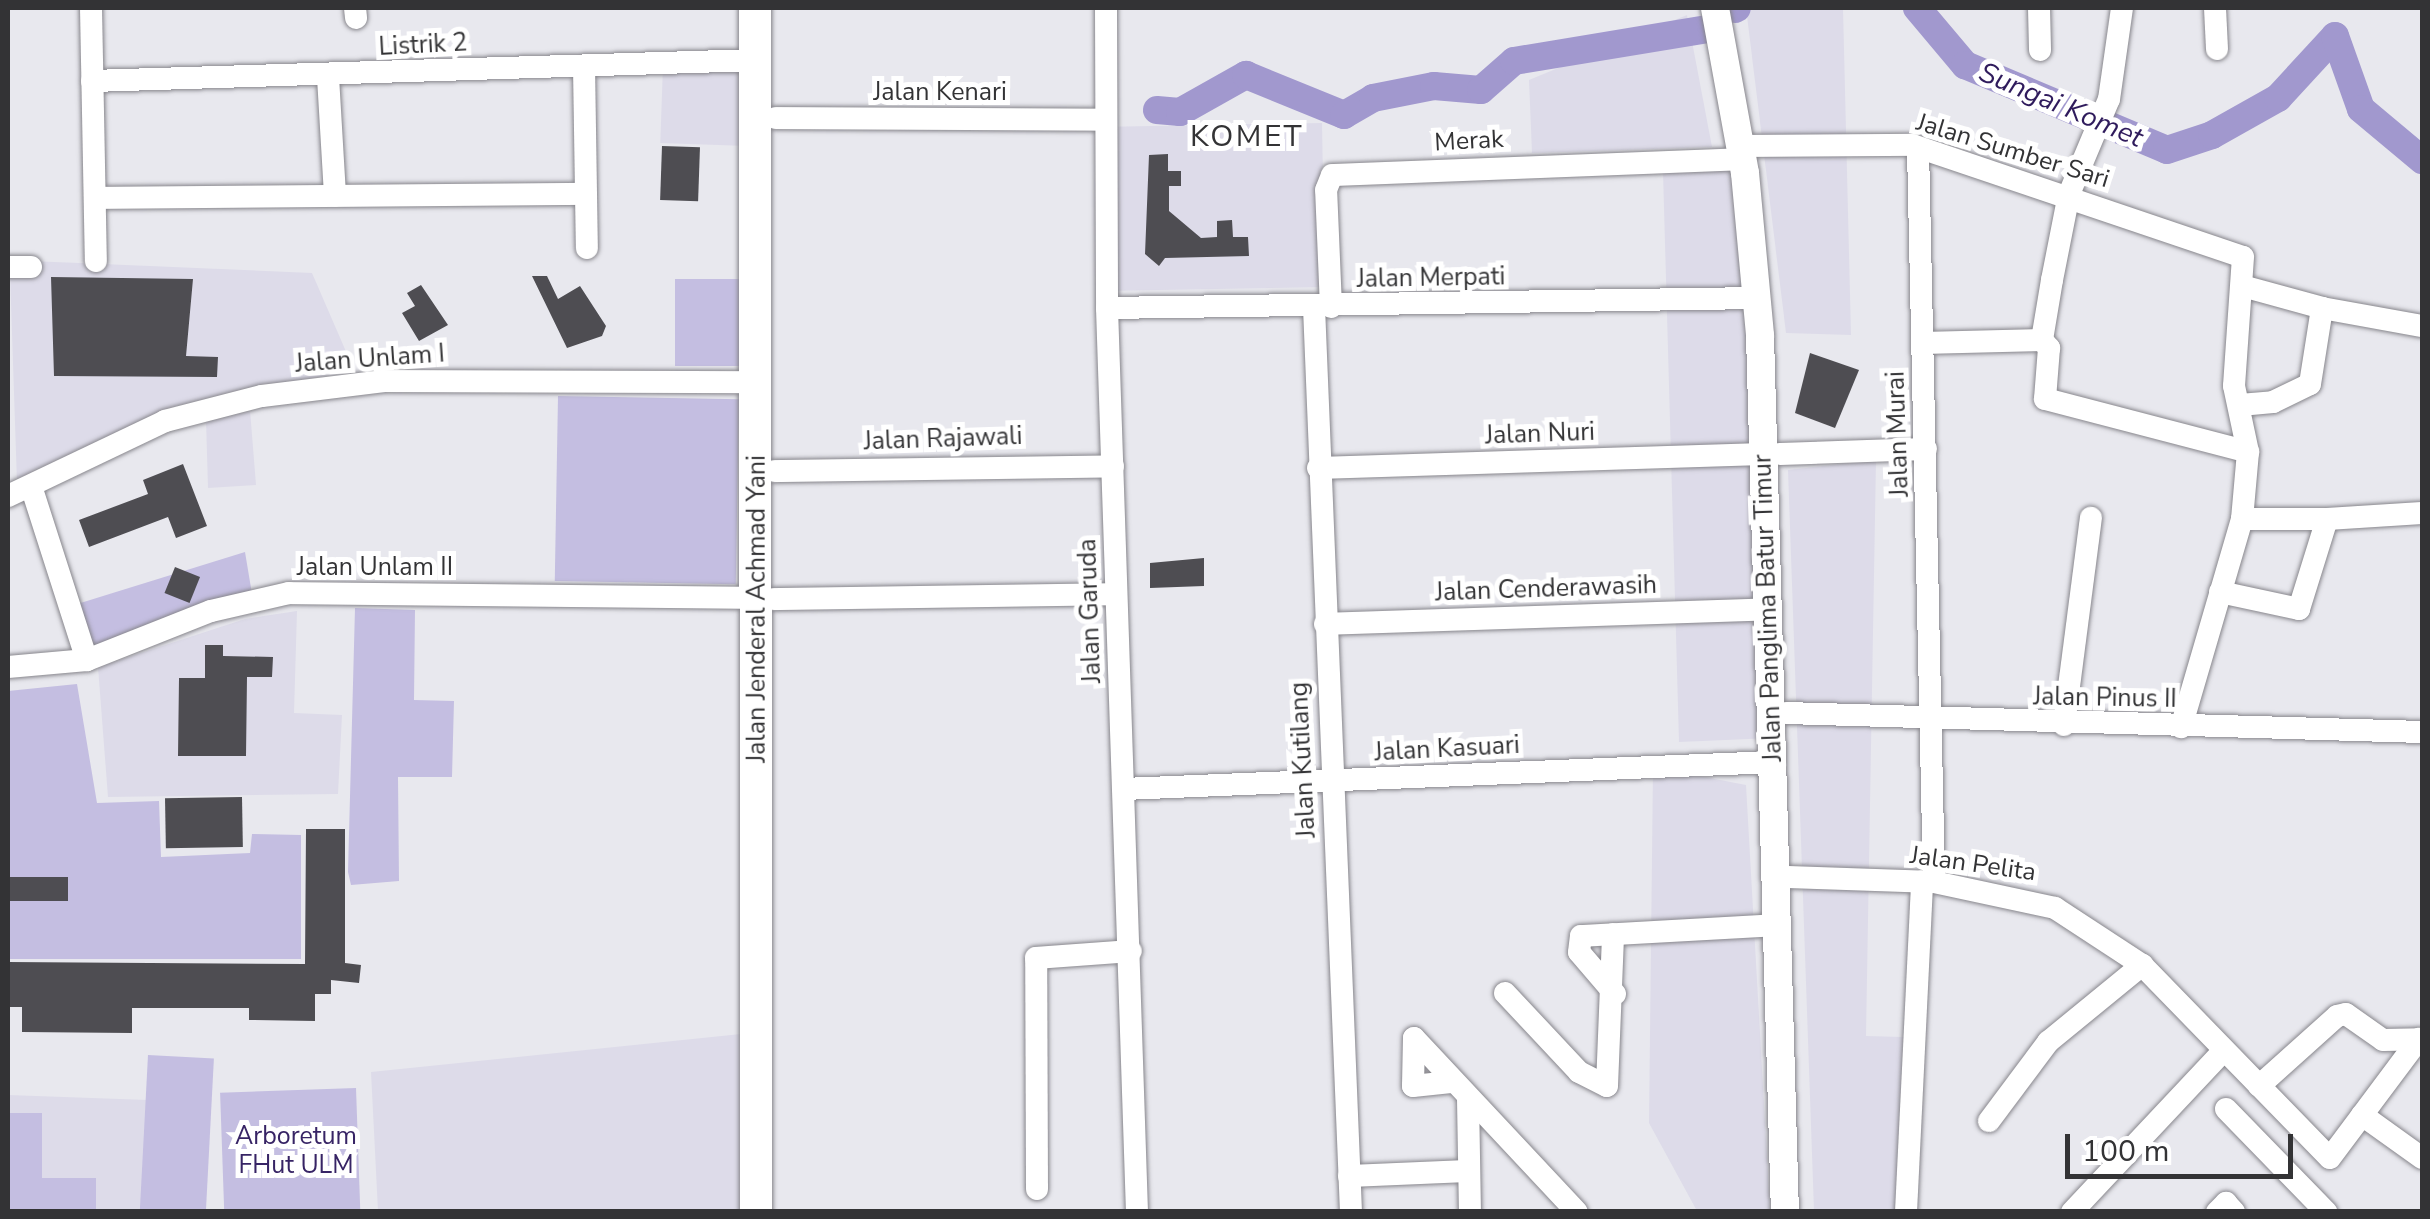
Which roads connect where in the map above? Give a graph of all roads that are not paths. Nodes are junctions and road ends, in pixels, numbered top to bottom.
1 (91, 8) edge
2 (754, 8) edge
3 (776, 8) edge
4 (1106, 8) edge
5 (1715, 8) edge
6 (1730, 8) edge
7 (2039, 8) edge
8 (2122, 8) edge
9 (2215, 8) edge
10 (2217, 49) dead end
11 (2040, 50) dead end
12 (756, 60) junction
13 (584, 66) junction
14 (328, 77) junction
15 (92, 82) junction
16 (776, 118) junction
17 (1104, 120) junction
18 (1918, 148) junction
19 (1746, 153) junction
20 (585, 194) junction
21 (2069, 194) junction
22 (335, 196) junction
23 (97, 198) junction
24 (767, 230) junction
25 (587, 248) dead end
26 (96, 261) dead end
27 (2247, 276) junction
28 (1757, 298) junction
29 (1322, 307) junction
30 (1107, 308) junction
31 (2322, 308) junction
32 (2422, 326) edge
33 (767, 329) junction
34 (2042, 340) junction
35 (1923, 343) junction
36 (758, 382) junction
37 (2240, 405) junction
38 (1926, 449) junction
39 (2248, 452) junction
40 (1771, 454) junction
41 (1113, 466) junction
42 (1318, 468) junction
43 (775, 470) junction
44 (30, 486) junction
45 (8, 496) edge
46 (2422, 513) edge
47 (2091, 518) dead end
48 (2242, 519) junction
49 (2327, 519) junction
50 (1774, 559) junction
51 (2220, 592) junction
52 (1116, 594) junction
53 (765, 598) junction
54 (1768, 609) junction
55 (1325, 624) junction
56 (87, 660) junction
57 (8, 668) edge
58 (1786, 713) junction
59 (1936, 718) junction
60 (2064, 725) junction
61 (2182, 728) junction
62 (2422, 732) edge
63 (1772, 762) junction
64 (1332, 782) junction
65 (1124, 789) junction
66 (1788, 877) junction
67 (1928, 882) junction
68 (1777, 925) junction
69 (1613, 934) junction
70 (1131, 951) junction
71 (2142, 965) junction
72 (1505, 993) dead end
73 (1615, 994) junction
74 (2420, 1039) edge
75 (2224, 1050) junction
76 (1451, 1082) dead end
77 (2260, 1086) junction
78 (1468, 1100) junction
79 (2226, 1109) dead end
80 (2362, 1115) junction
81 (1989, 1120) dead end
82 (2422, 1158) edge
83 (1468, 1172) junction
84 (1349, 1176) junction
85 (1037, 1189) dead end
86 (756, 1212) edge
87 (775, 1212) edge
88 (1137, 1212) edge
89 (1351, 1212) edge
90 (1470, 1212) edge
91 (1577, 1212) edge
92 (1785, 1212) edge
93 (1802, 1212) edge
94 (1906, 1212) edge
95 (2072, 1212) edge
96 (2326, 1212) edge

1 - 15 street
2 - 12 highway, Jalan Jenderal Achmad Yani
3 - 16 highway, Jalan Jenderal Achmad Yani
4 - 17 street, Jalan Garuda
5 - 19 main road, Jalan Panglima Batur Timur
6 - 19 main road, Jalan Panglima Batur Timur
7 - 11 street
8 - 21 street
9 - 10 street
12 - 13 street, Listrik 2
12 - 24 highway, Jalan Jenderal Achmad Yani
13 - 14 street, Listrik 2
13 - 20 street
14 - 15 street, Listrik 2
14 - 22 street
15 - 23 street
16 - 17 street, Jalan Kenari
16 - 24 highway, Jalan Jenderal Achmad Yani
17 - 30 street, Jalan Garuda
18 - 19 street, Jalan Sumber Sari
18 - 21 street, Jalan Sumber Sari
18 - 35 street, Jalan Murai
19 - 28 main road, Jalan Panglima Batur Timur
19 - 29 street, Merak
19 - 40 main road, Jalan Panglima Batur Timur
20 - 22 street
20 - 25 street
21 - 27 street, Jalan Sumber Sari
21 - 34 street
22 - 23 street
23 - 26 street
24 - 33 highway, Jalan Jenderal Achmad Yani
27 - 31 street, Jalan Sumber Sari
27 - 37 street
28 - 29 street, Jalan Merpati
28 - 40 main road, Jalan Panglima Batur Timur
29 - 30 street, Jalan Merpati
29 - 42 street, Jalan Kutilang
30 - 41 street, Jalan Garuda
31 - 32 street, Jalan Sumber Sari
31 - 37 street
33 - 36 highway, Jalan Jenderal Achmad Yani
33 - 43 highway, Jalan Jenderal Achmad Yani
34 - 35 street
34 - 39 street
35 - 38 street, Jalan Murai
36 - 44 street, Jalan Unlam I
36 - 53 highway, Jalan Jenderal Achmad Yani
37 - 39 street
38 - 40 street, Jalan Nuri
38 - 59 street, Jalan Murai
39 - 48 street
40 - 42 street, Jalan Nuri
40 - 50 main road, Jalan Panglima Batur Timur
41 - 43 street, Jalan Rajawali
41 - 52 street, Jalan Garuda
42 - 55 street, Jalan Kutilang
43 - 53 highway, Jalan Jenderal Achmad Yani
44 - 45 street, Jalan Unlam I
44 - 56 street
46 - 49 street
47 - 60 street
48 - 49 street
48 - 51 street
49 - 51 street
50 - 54 main road, Jalan Panglima Batur Timur
50 - 58 main road, Jalan Panglima Batur Timur
51 - 61 street
52 - 53 street, Jalan Unlam II
52 - 65 street, Jalan Garuda
53 - 56 street, Jalan Unlam II
53 - 86 highway, Jalan Jenderal Achmad Yani
53 - 87 highway, Jalan Jenderal Achmad Yani
54 - 55 street, Jalan Cenderawasih
54 - 63 main road, Jalan Panglima Batur Timur
55 - 64 street, Jalan Kutilang
56 - 57 street, Jalan Unlam II
58 - 59 street, Jalan Pinus II
58 - 66 main road, Jalan Panglima Batur Timur
59 - 60 street, Jalan Pinus II
59 - 67 street, Jalan Murai
60 - 61 street, Jalan Pinus II
61 - 62 street, Jalan Pinus II
63 - 64 street, Jalan Kasuari
63 - 68 main road, Jalan Panglima Batur Timur
64 - 65 street, Jalan Kasuari
64 - 84 street, Jalan Kutilang
65 - 70 street, Jalan Garuda
66 - 67 street, Jalan Pelita
66 - 93 main road, Jalan Panglima Batur Timur
67 - 71 street, Jalan Pelita
67 - 94 street, Jalan Murai
68 - 69 street
68 - 92 main road, Jalan Panglima Batur Timur
69 - 73 street
69 - 73 street
70 - 85 street
70 - 88 street, Jalan Garuda
71 - 75 street, Jalan Pelita
71 - 81 street
72 - 73 street
74 - 77 street
74 - 80 street
75 - 77 street, Jalan Pelita
75 - 95 street
76 - 78 street
77 - 80 street, Jalan Pelita
78 - 83 street
78 - 91 street
79 - 96 street
80 - 82 street
83 - 84 street
83 - 90 street
84 - 89 street, Jalan Kutilang

